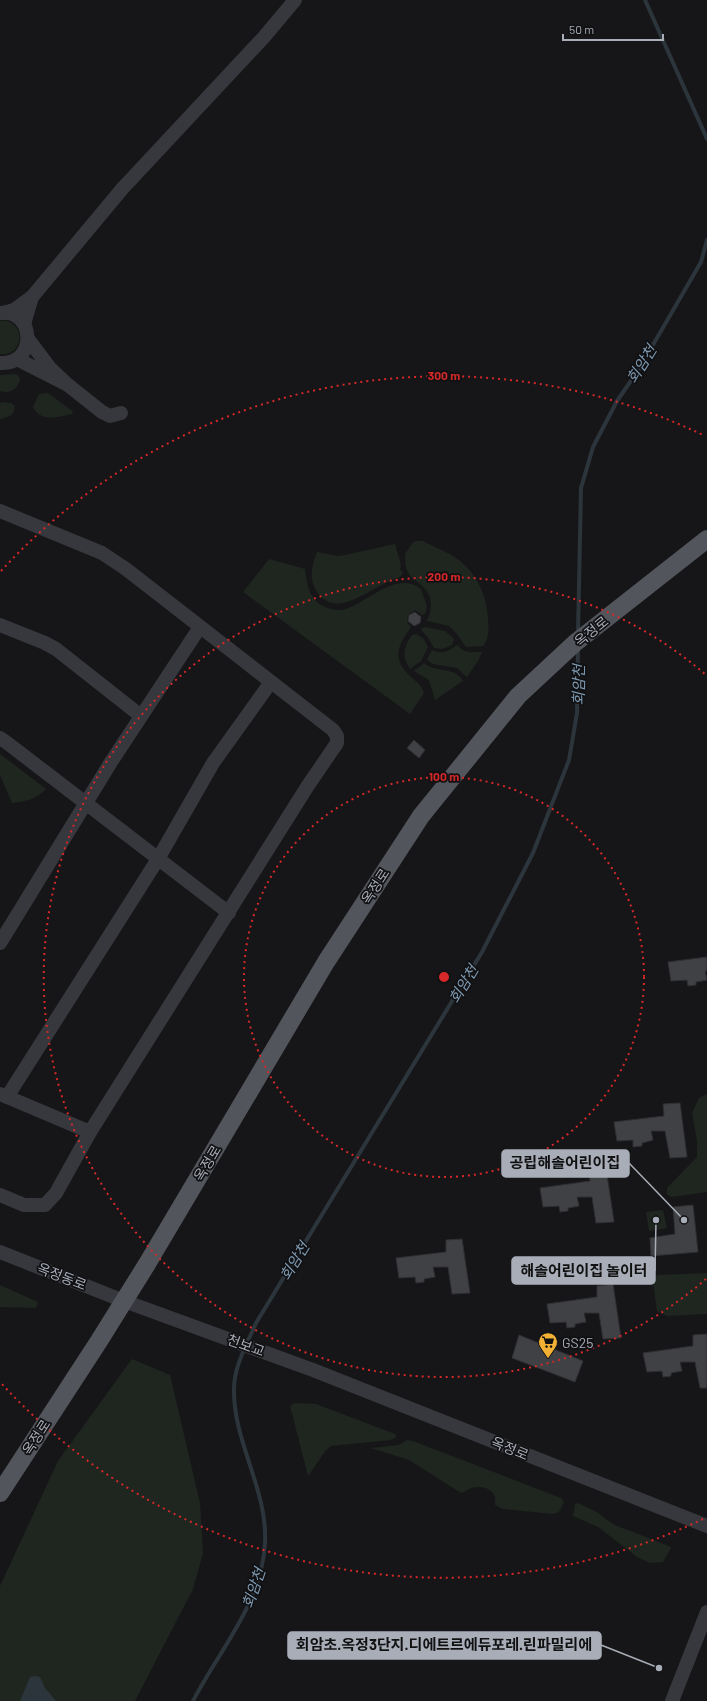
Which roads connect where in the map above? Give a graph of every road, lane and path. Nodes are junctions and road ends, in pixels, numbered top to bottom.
1 (295, 0) edge
2 (32, 297) junction
3 (1, 313) edge
4 (24, 324) junction
5 (28, 339) junction
6 (17, 359) junction
7 (0, 363) edge
8 (68, 385) junction
9 (121, 413) dead end
10 (0, 511) edge
11 (707, 539) edge
12 (0, 625) edge
13 (200, 627) junction
14 (271, 682) junction
15 (141, 716) junction
16 (0, 738) edge
17 (86, 804) junction
18 (158, 859) junction
19 (229, 913) junction
20 (0, 943) edge
21 (4, 1095) edge
22 (90, 1132) junction
23 (0, 1195) edge
24 (0, 1252) edge
25 (124, 1301) junction
26 (314, 1370) joint
27 (0, 1493) edge
28 (707, 1526) edge
29 (707, 1612) edge
30 (672, 1701) edge

1 - 2 street
2 - 3 street
2 - 4 street
3 - 4 street
4 - 5 street
5 - 6 street
5 - 8 street
6 - 7 street
6 - 8 street
8 - 9 street
10 - 13 street
11 - 25 main road, 옥정로
12 - 15 street
13 - 14 street
13 - 15 street
14 - 18 street
14 - 19 street
15 - 17 street
16 - 17 street
17 - 18 street
17 - 20 street
18 - 19 street
18 - 21 street
19 - 22 street
21 - 22 street
22 - 23 street
24 - 25 street, 옥정동로
25 - 26 street, 천보교
25 - 27 main road, 옥정로
26 - 28 street, 옥정로
29 - 30 street

